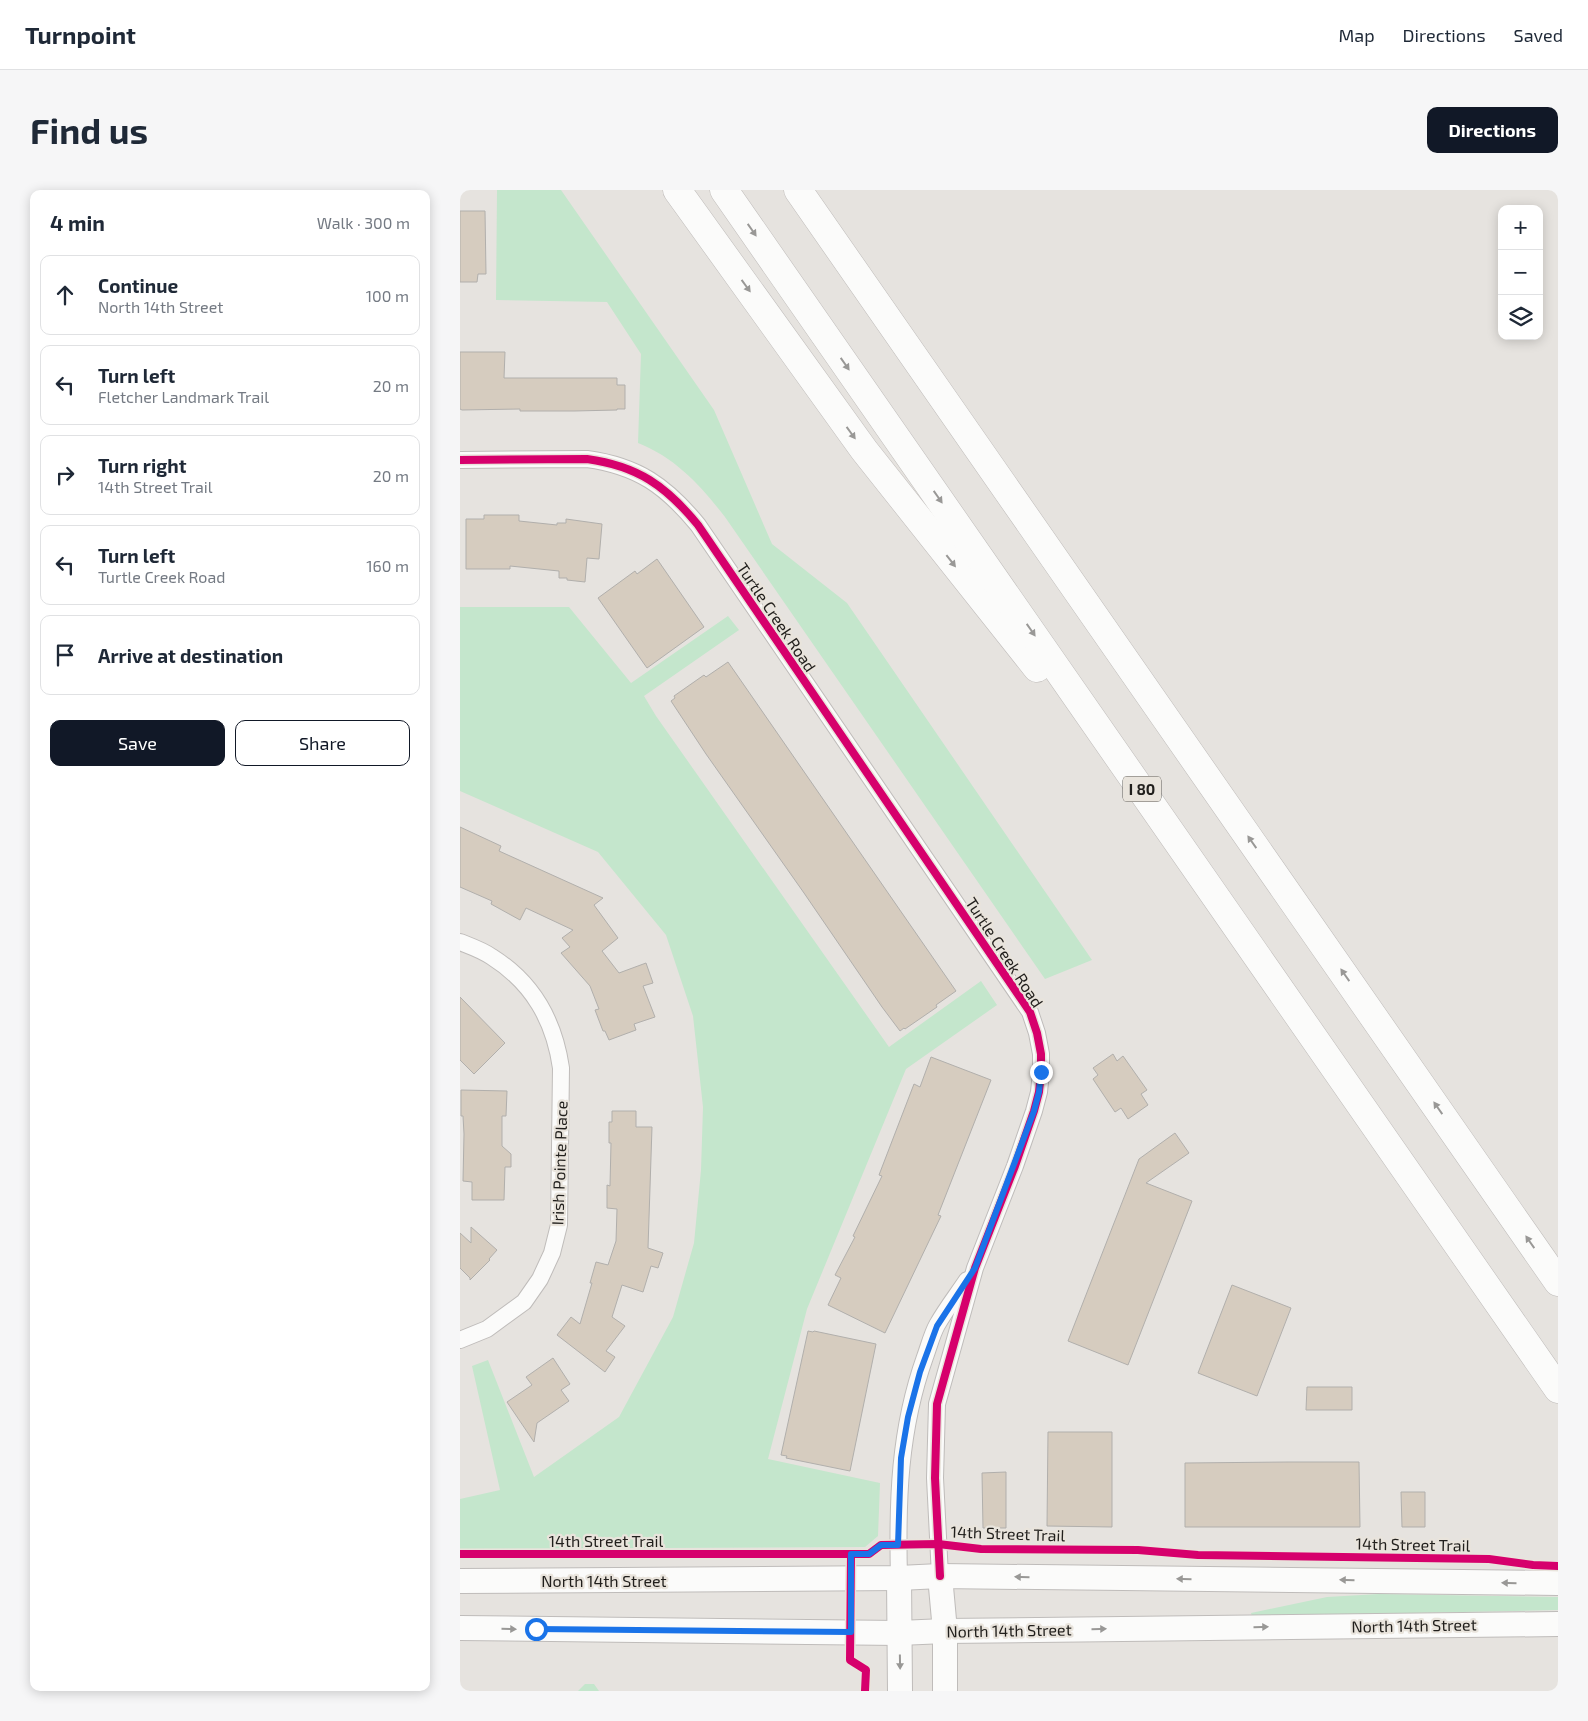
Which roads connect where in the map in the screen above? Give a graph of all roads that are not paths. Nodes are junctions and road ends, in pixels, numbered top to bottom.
1 (677, 190) edge
2 (724, 190) edge
3 (798, 190) edge
4 (460, 460) edge
5 (1209, 886) junction
6 (460, 942) edge
7 (975, 1268) junction
8 (1558, 1282) edge
9 (460, 1340) edge
10 (1558, 1389) edge
11 (940, 1576) junction
12 (899, 1578) junction
13 (460, 1580) edge
14 (1558, 1583) edge
15 (1558, 1624) edge
16 (460, 1628) edge
17 (945, 1631) junction
18 (899, 1633) junction
19 (900, 1691) edge
20 (946, 1691) edge

1 -> 5 highway
2 -> 5 highway, I 80
8 -> 3 highway
4 - 7 street, Turtle Creek Road
5 - 10 highway, I 80
6 - 9 street, Irish Pointe Place
7 - 11 street, Turtle Creek Road
7 - 12 street, Turtle Creek Road
11 - 12 main road, North 14th Street
14 -> 11 main road, North 14th Street
11 - 17 main road
12 - 13 main road, North 14th Street
12 - 18 main road
17 -> 15 main road, North 14th Street
16 -> 18 main road, North 14th Street
17 - 18 main road, North 14th Street
17 - 20 main road
18 -> 19 main road

